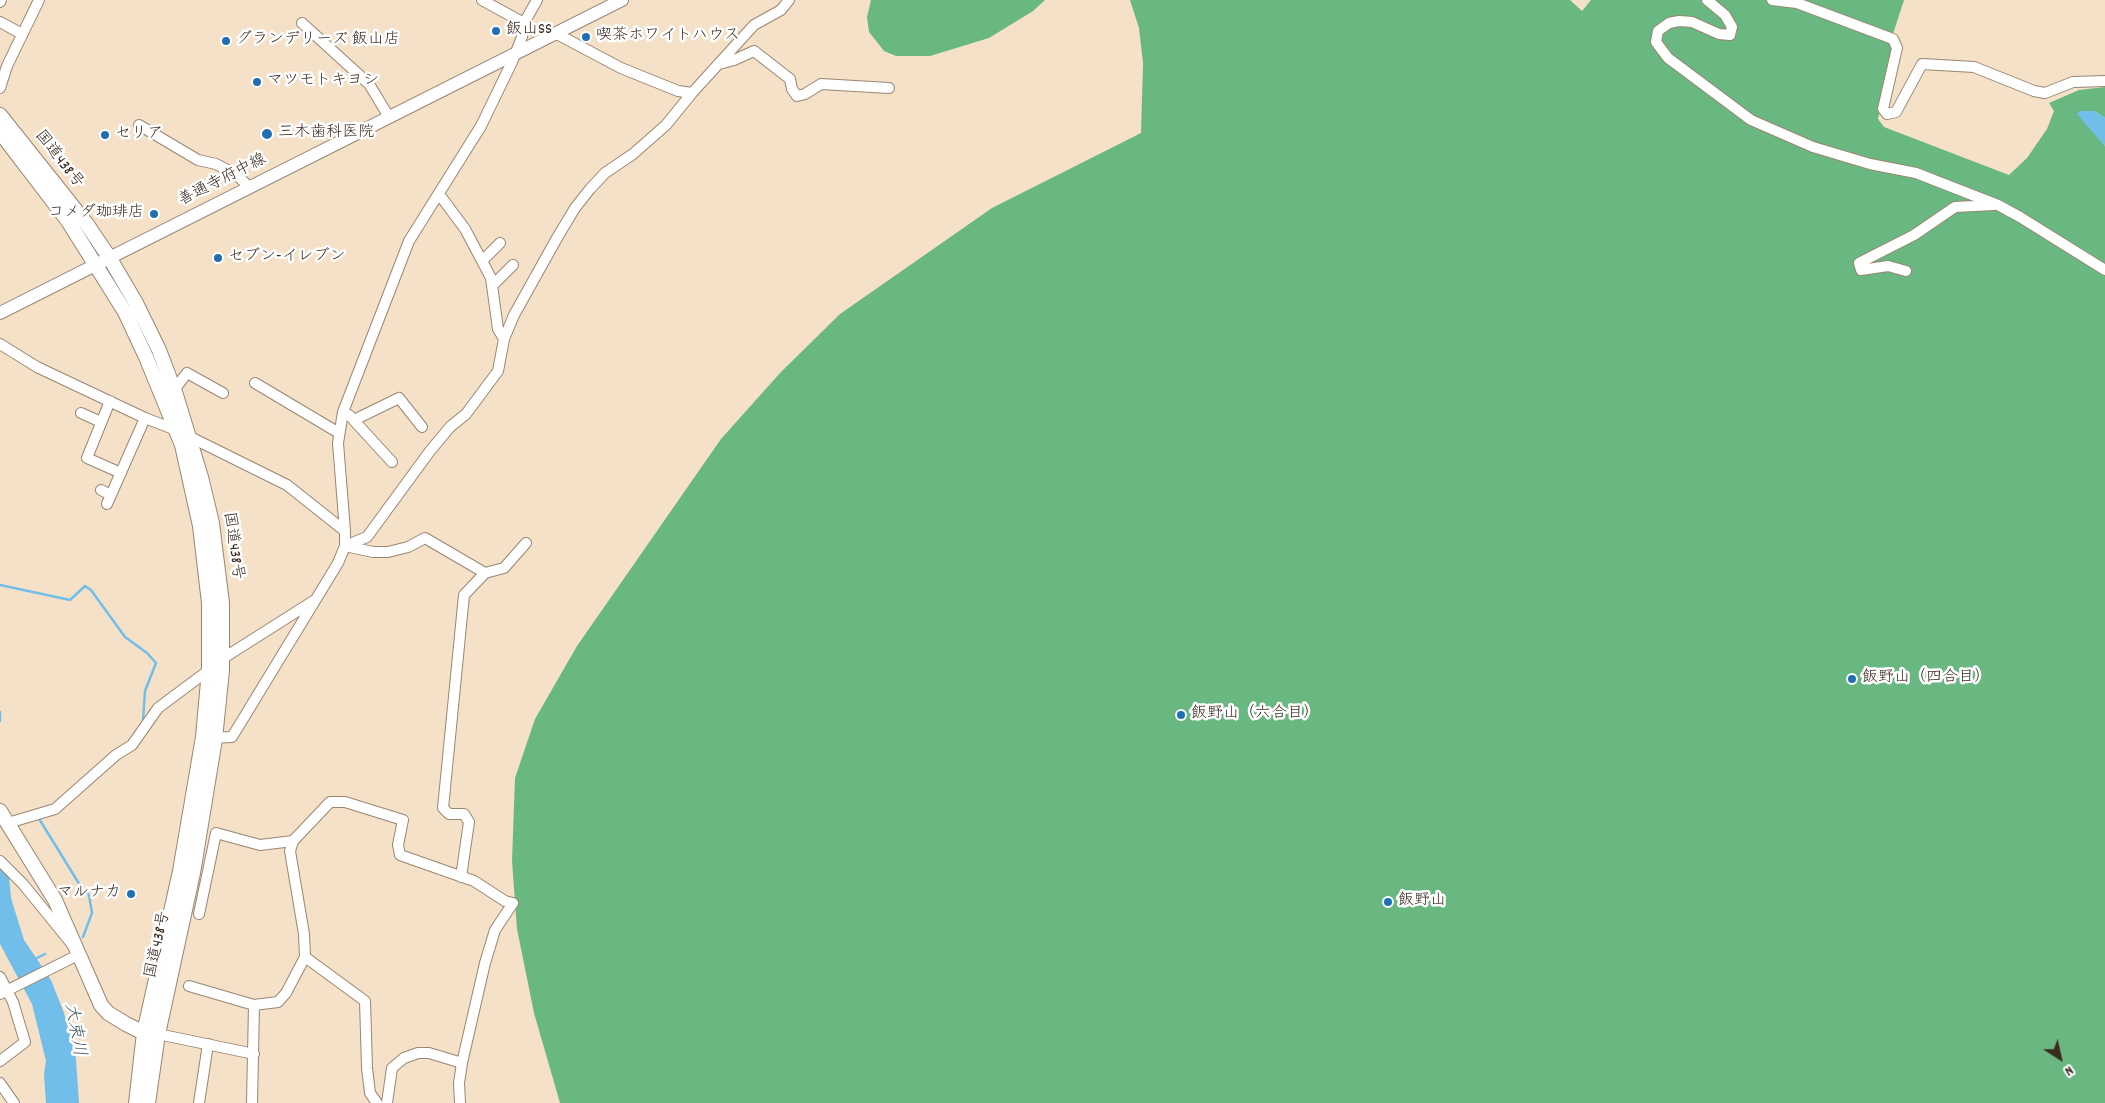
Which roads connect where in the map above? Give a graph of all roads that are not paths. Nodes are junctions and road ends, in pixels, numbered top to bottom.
1 (39, 0) edge
2 (482, 0) edge
3 (536, 0) edge
4 (622, 0) edge
5 (789, 0) edge
6 (1707, 0) edge
7 (1772, 0) edge
8 (0, 22) edge
9 (302, 22) dead end
10 (524, 23) junction
11 (555, 33) junction
12 (22, 34) junction
13 (516, 52) junction
14 (719, 64) junction
15 (2105, 81) edge
16 (0, 88) edge
17 (889, 88) dead end
18 (692, 93) junction
19 (0, 115) edge
20 (389, 116) junction
21 (139, 125) dead end
22 (0, 132) edge
23 (248, 186) junction
24 (438, 194) junction
25 (1998, 205) junction
26 (500, 243) dead end
27 (109, 257) junction
28 (482, 261) junction
29 (95, 264) junction
30 (513, 265) dead end
31 (2105, 270) edge
32 (1906, 271) dead end
33 (492, 286) junction
34 (0, 313) edge
35 (504, 339) junction
36 (0, 344) edge
37 (255, 383) dead end
38 (174, 390) junction
39 (224, 393) dead end
40 (110, 401) junction
41 (344, 409) junction
42 (81, 413) dead end
43 (145, 418) junction
44 (354, 420) junction
45 (102, 422) junction
46 (422, 427) dead end
47 (176, 430) junction
48 (339, 432) junction
49 (190, 437) junction
50 (392, 462) dead end
51 (121, 474) junction
52 (101, 490) dead end
53 (345, 531) junction
54 (526, 543) dead end
55 (344, 546) junction
56 (485, 573) junction
57 (316, 599) junction
58 (222, 659) junction
59 (209, 670) junction
60 (209, 738) junction
61 (0, 811) edge
62 (8, 823) junction
63 (293, 841) junction
64 (0, 862) edge
65 (193, 873) junction
66 (461, 877) junction
67 (199, 914) dead end
68 (80, 954) junction
69 (305, 957) junction
70 (0, 977) edge
71 (189, 986) dead end
72 (6, 990) edge
73 (254, 1005) junction
74 (151, 1033) junction
75 (208, 1044) junction
76 (254, 1054) junction
77 (0, 1060) edge
78 (462, 1063) junction
79 (0, 1083) edge
80 (14, 1103) edge
81 (136, 1103) edge
82 (148, 1103) edge
83 (200, 1103) edge
84 (252, 1103) edge
85 (377, 1103) edge
86 (387, 1103) edge
87 (460, 1103) edge

1 - 12 street
2 - 10 street
3 - 10 street
4 - 11 main road, 善通寺府中線
5 - 14 street
6 - 25 street
7 - 15 street
8 - 12 street
9 - 20 street
10 - 13 street
11 - 13 main road, 善通寺府中線
11 - 18 street
12 - 16 street
13 - 20 main road, 善通寺府中線
13 - 24 street
14 - 17 street
14 - 18 street
18 - 35 street
19 - 27 highway, 国道438号
20 - 23 main road, 善通寺府中線
21 - 23 street
22 - 29 highway, 国道438号
23 - 27 main road, 善通寺府中線
24 - 28 street
24 - 41 street
25 - 31 street
25 - 32 street
26 - 28 street
27 - 29 main road, 善通寺府中線
27 - 38 highway, 国道438号
28 - 33 street
29 - 34 main road, 善通寺府中線
29 - 47 highway, 国道438号
30 - 33 street
33 - 35 street
35 - 55 street
36 - 40 street
37 - 48 street
38 - 39 street
38 - 49 highway, 国道438号
40 - 43 street
40 - 45 street
41 - 44 street
41 - 48 street
42 - 45 street
43 - 47 street
43 - 51 street
44 - 46 street
44 - 50 street
45 - 51 street
47 - 49 street
47 - 59 highway, 国道438号
48 - 53 street
49 - 53 street
49 - 58 highway, 国道438号
51 - 52 street
53 - 55 street
54 - 56 street
55 - 56 street
55 - 57 street
56 - 66 street
57 - 58 street
57 - 60 street
58 - 60 highway, 国道438号
59 - 60 highway, 国道438号
59 - 62 street
60 - 65 highway, 国道438号
61 - 62 highway
62 - 68 highway
63 - 65 street
63 - 66 street
63 - 69 street
64 - 68 street
65 - 67 street
65 - 74 highway, 国道438号
66 - 78 street
68 - 72 street
68 - 74 highway
69 - 73 street
69 - 85 street
70 - 72 street
71 - 73 street
72 - 77 street
73 - 76 street
74 - 75 street
74 - 81 highway, 国道438号
74 - 82 highway, 国道438号
75 - 76 street
75 - 83 street
76 - 84 street
78 - 86 street
78 - 87 street
79 - 80 street

